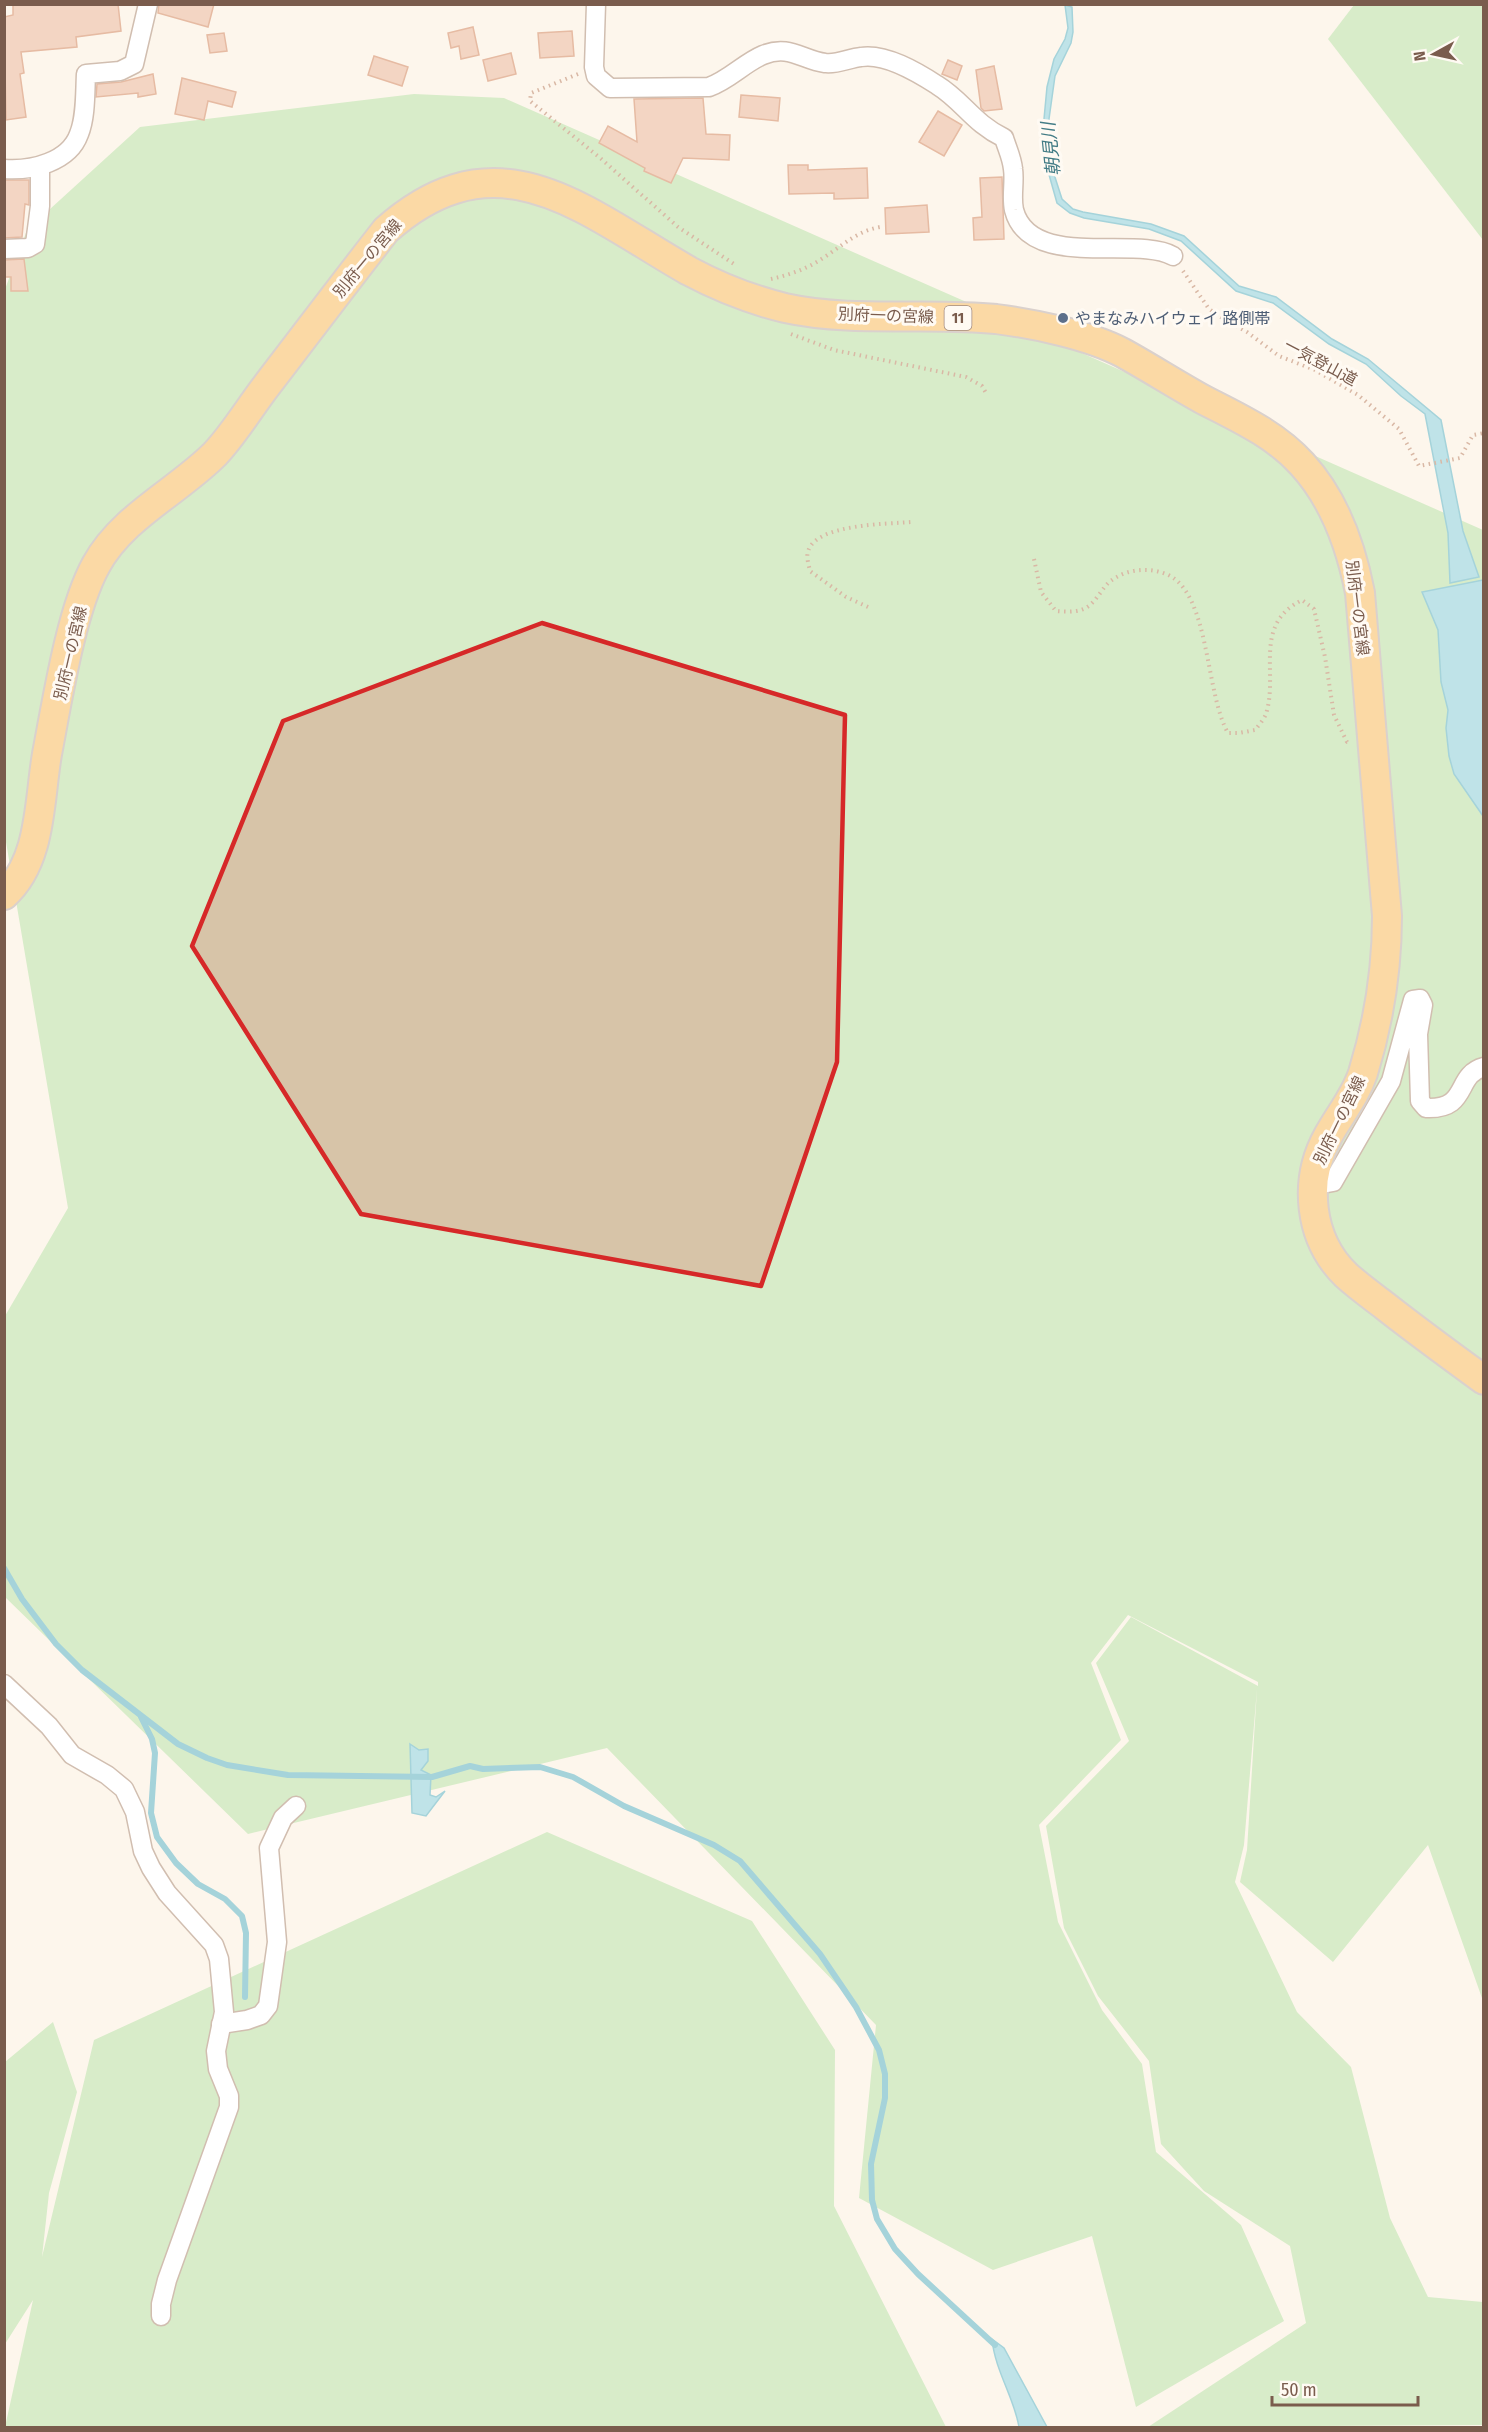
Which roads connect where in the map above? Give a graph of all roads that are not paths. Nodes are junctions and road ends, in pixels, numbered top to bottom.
1 (148, 4) edge
2 (596, 4) edge
3 (40, 167) junction
4 (4, 169) edge
5 (4, 249) edge
6 (1173, 256) road end
7 (4, 895) edge
8 (1484, 1067) edge
9 (1311, 1186) junction
10 (1484, 1380) edge
11 (4, 1684) edge
12 (296, 1806) dead end
13 (221, 2024) junction
14 (161, 2316) dead end

1 - 3 street
2 - 6 street
3 - 4 street
3 - 5 street
7 - 9 main road, 別府一の宮線 / 11
8 - 9 street
9 - 10 main road, 別府一の宮線 / 11
11 - 13 street
12 - 13 street
13 - 14 street

